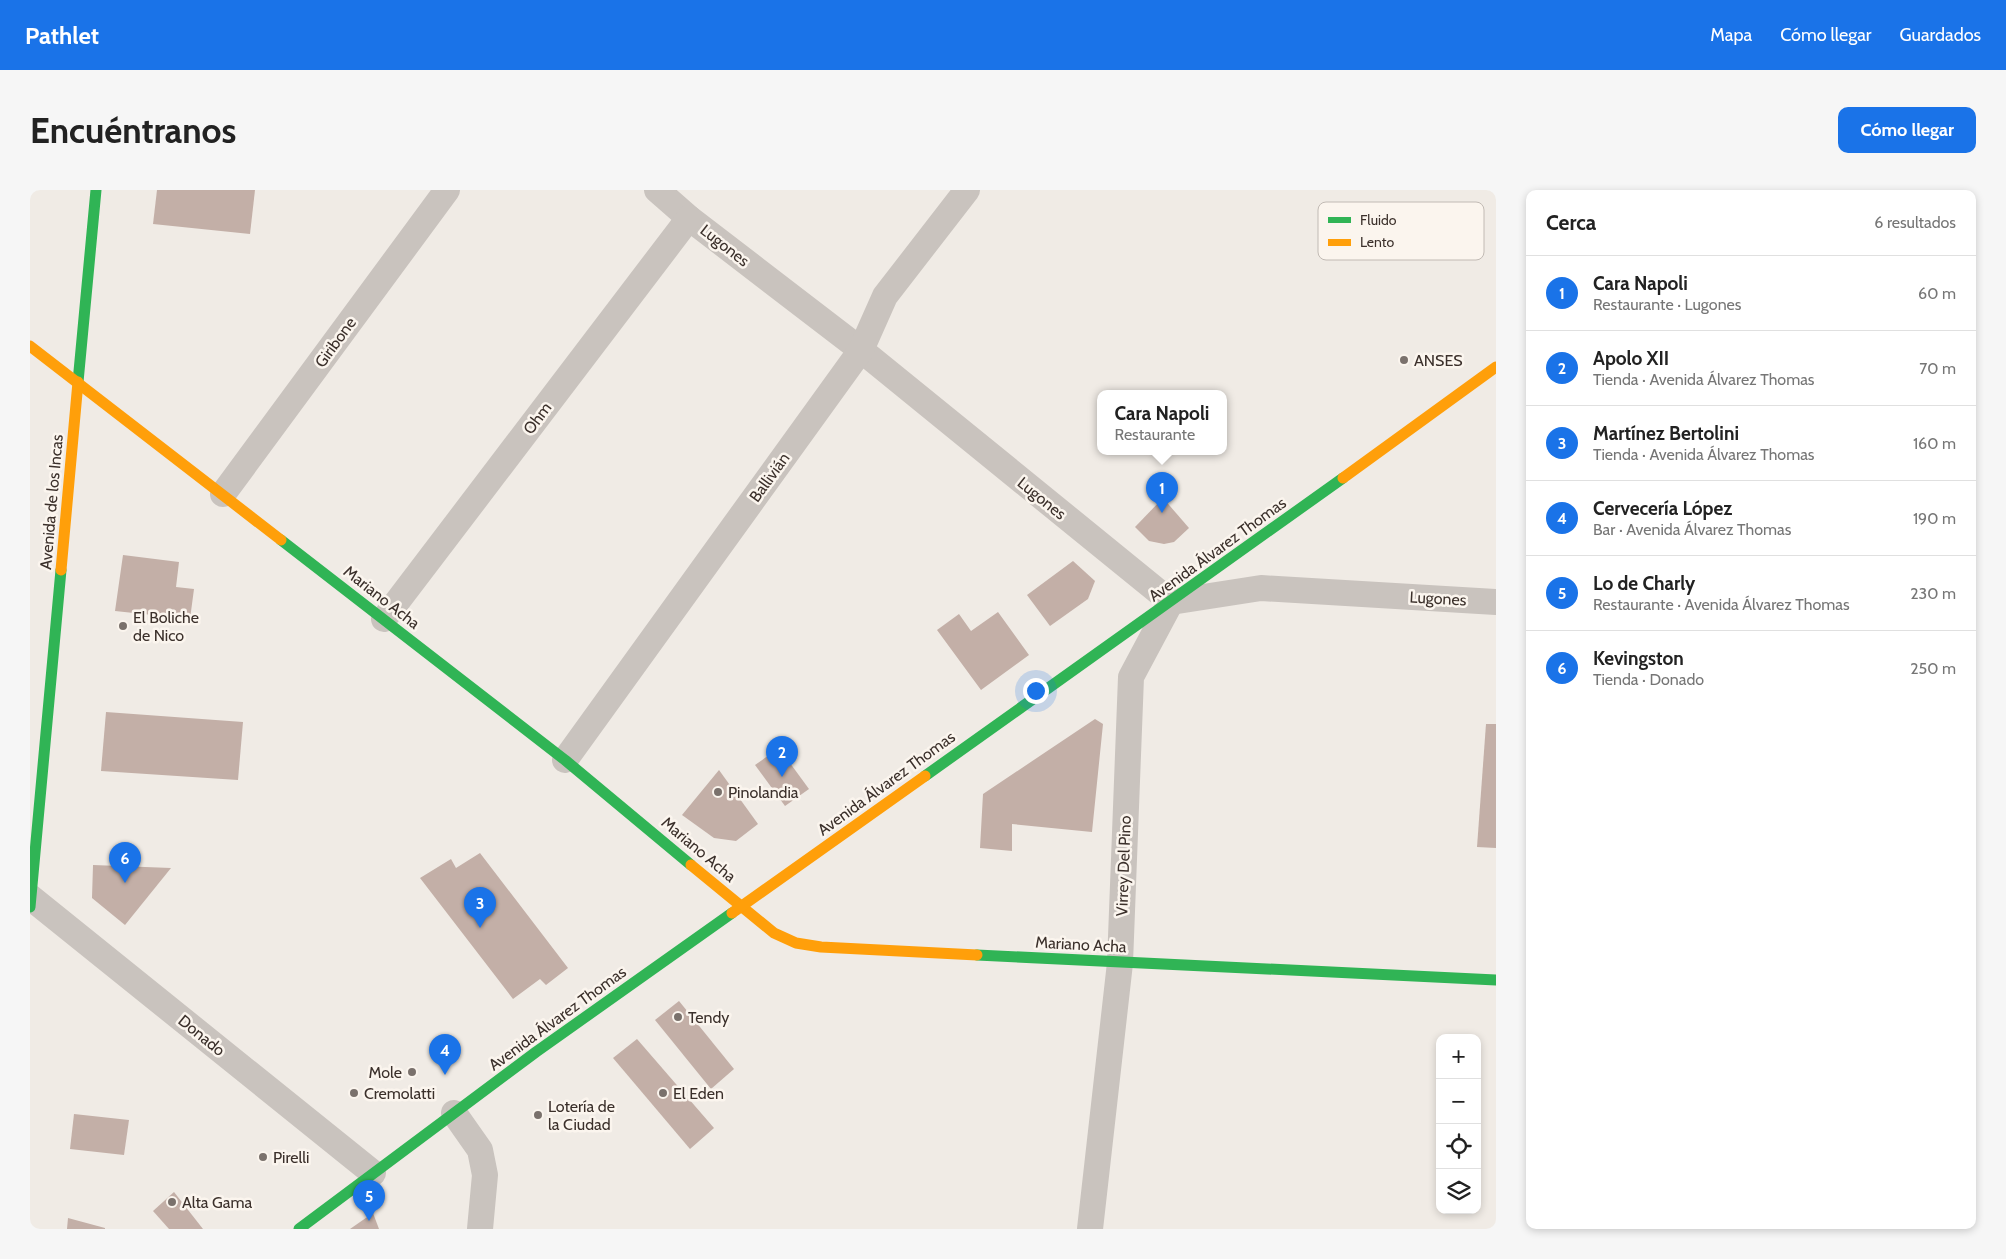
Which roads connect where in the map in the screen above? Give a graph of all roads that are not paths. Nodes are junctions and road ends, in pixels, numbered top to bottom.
1 (96, 190) edge
2 (447, 190) edge
3 (657, 190) edge
4 (967, 190) edge
5 (690, 218) junction
6 (30, 346) edge
7 (861, 350) junction
8 (1496, 367) edge
9 (79, 383) junction
10 (223, 494) junction
11 (1171, 602) junction
12 (1496, 602) edge
13 (384, 619) junction
14 (565, 760) junction
15 (30, 900) edge
16 (742, 906) junction
17 (1120, 963) junction
18 (1496, 980) edge
19 (454, 1113) junction
20 (373, 1173) junction
21 (299, 1229) edge
22 (480, 1229) edge
23 (1090, 1229) edge

1 - 9 main road, Avenida de los Incas
2 - 10 street, Giribone
3 - 5 street, Lugones
4 - 7 street, Ballivián
5 - 7 street, Lugones
5 - 13 street, Ohm
6 - 9 main road, Mariano Acha
7 - 11 street, Lugones
7 - 14 street, Ballivián
8 - 11 main road, Avenida Álvarez Thomas
9 - 10 main road, Mariano Acha
9 - 15 main road, Avenida de los Incas
10 - 13 main road, Mariano Acha
11 - 12 street, Lugones
11 - 16 main road, Avenida Álvarez Thomas
11 - 17 street, Virrey Del Pino
13 - 14 main road, Mariano Acha
14 - 16 main road, Mariano Acha
15 - 20 street, Donado
16 - 17 main road, Mariano Acha
16 - 19 main road, Avenida Álvarez Thomas
17 - 18 main road, Mariano Acha
17 - 23 street, Virrey Del Pino
19 - 20 main road, Avenida Álvarez Thomas
19 - 22 street
20 - 21 main road, Avenida Álvarez Thomas

